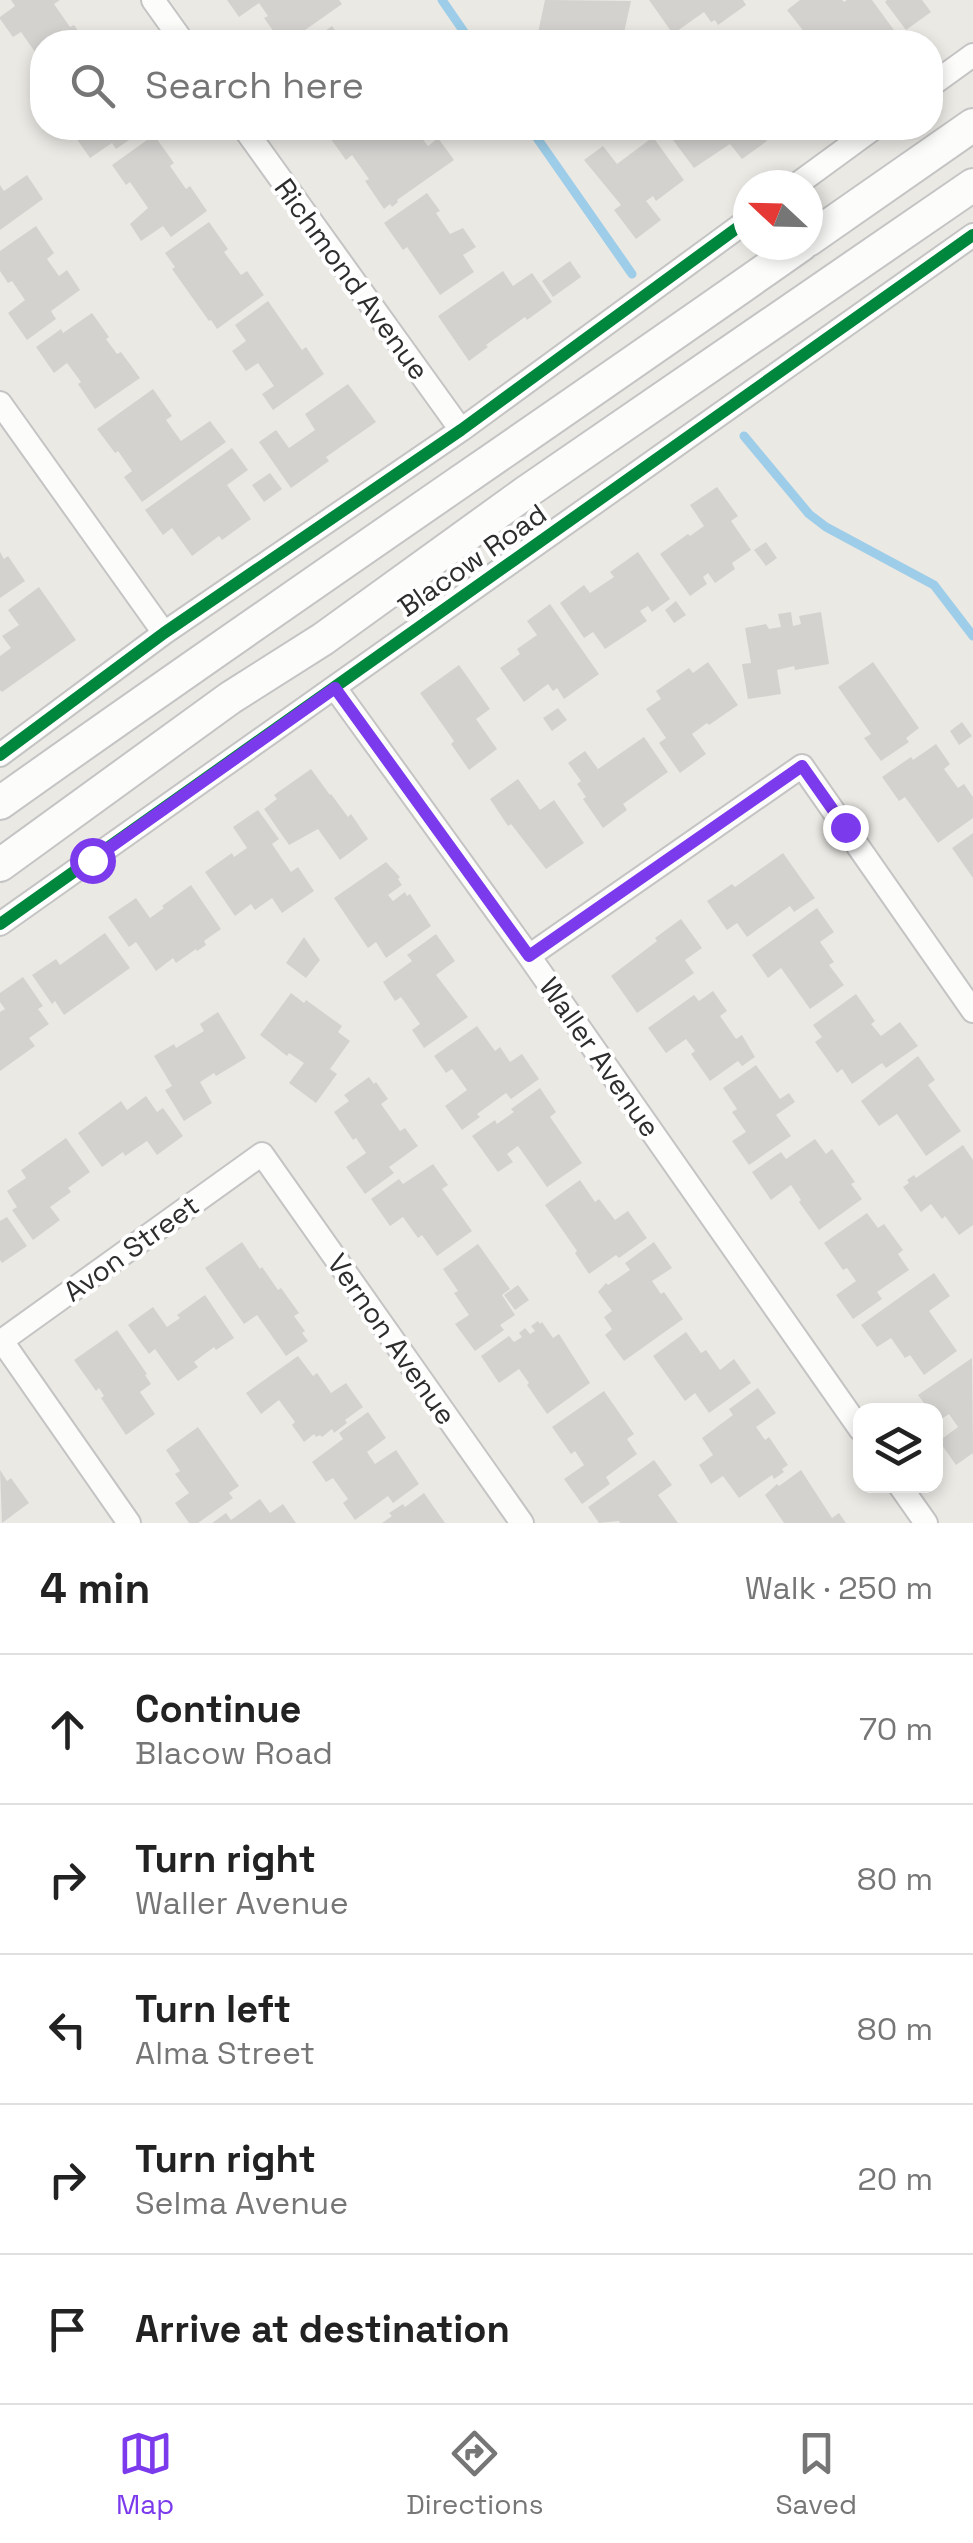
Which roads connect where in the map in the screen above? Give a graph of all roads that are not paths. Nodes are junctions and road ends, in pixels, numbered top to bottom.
1 (153, 0) edge
2 (174, 30) edge
3 (973, 55) edge
4 (943, 77) edge
5 (973, 125) edge
6 (253, 140) edge
7 (858, 140) edge
8 (817, 170) edge
9 (973, 186) edge
10 (823, 230) edge
11 (733, 231) edge
12 (973, 235) edge
13 (781, 260) edge
14 (0, 403) edge
15 (460, 430) junction
16 (164, 633) junction
17 (335, 688) junction
18 (0, 755) edge
19 (0, 804) edge
20 (0, 864) edge
21 (0, 924) edge
22 (529, 956) junction
23 (973, 1011) edge
24 (262, 1154) joint
25 (1, 1341) edge
26 (853, 1420) edge
27 (905, 1493) edge
28 (129, 1523) edge
29 (522, 1523) edge
30 (926, 1523) edge

1 - 2 street
3 - 4 street
5 - 10 main road
6 - 15 street, Richmond Avenue
7 - 8 street
9 - 20 main road, Blacow Road
11 - 15 street
12 - 17 street, Blacow Road
13 - 19 main road
14 - 16 street
15 - 16 street
16 - 18 street
17 - 21 street, Blacow Road
17 - 22 street, Waller Avenue
22 - 23 street
22 - 26 street, Waller Avenue
24 - 25 street, Avon Street
24 - 29 street, Vernon Avenue
25 - 28 street
27 - 30 street

